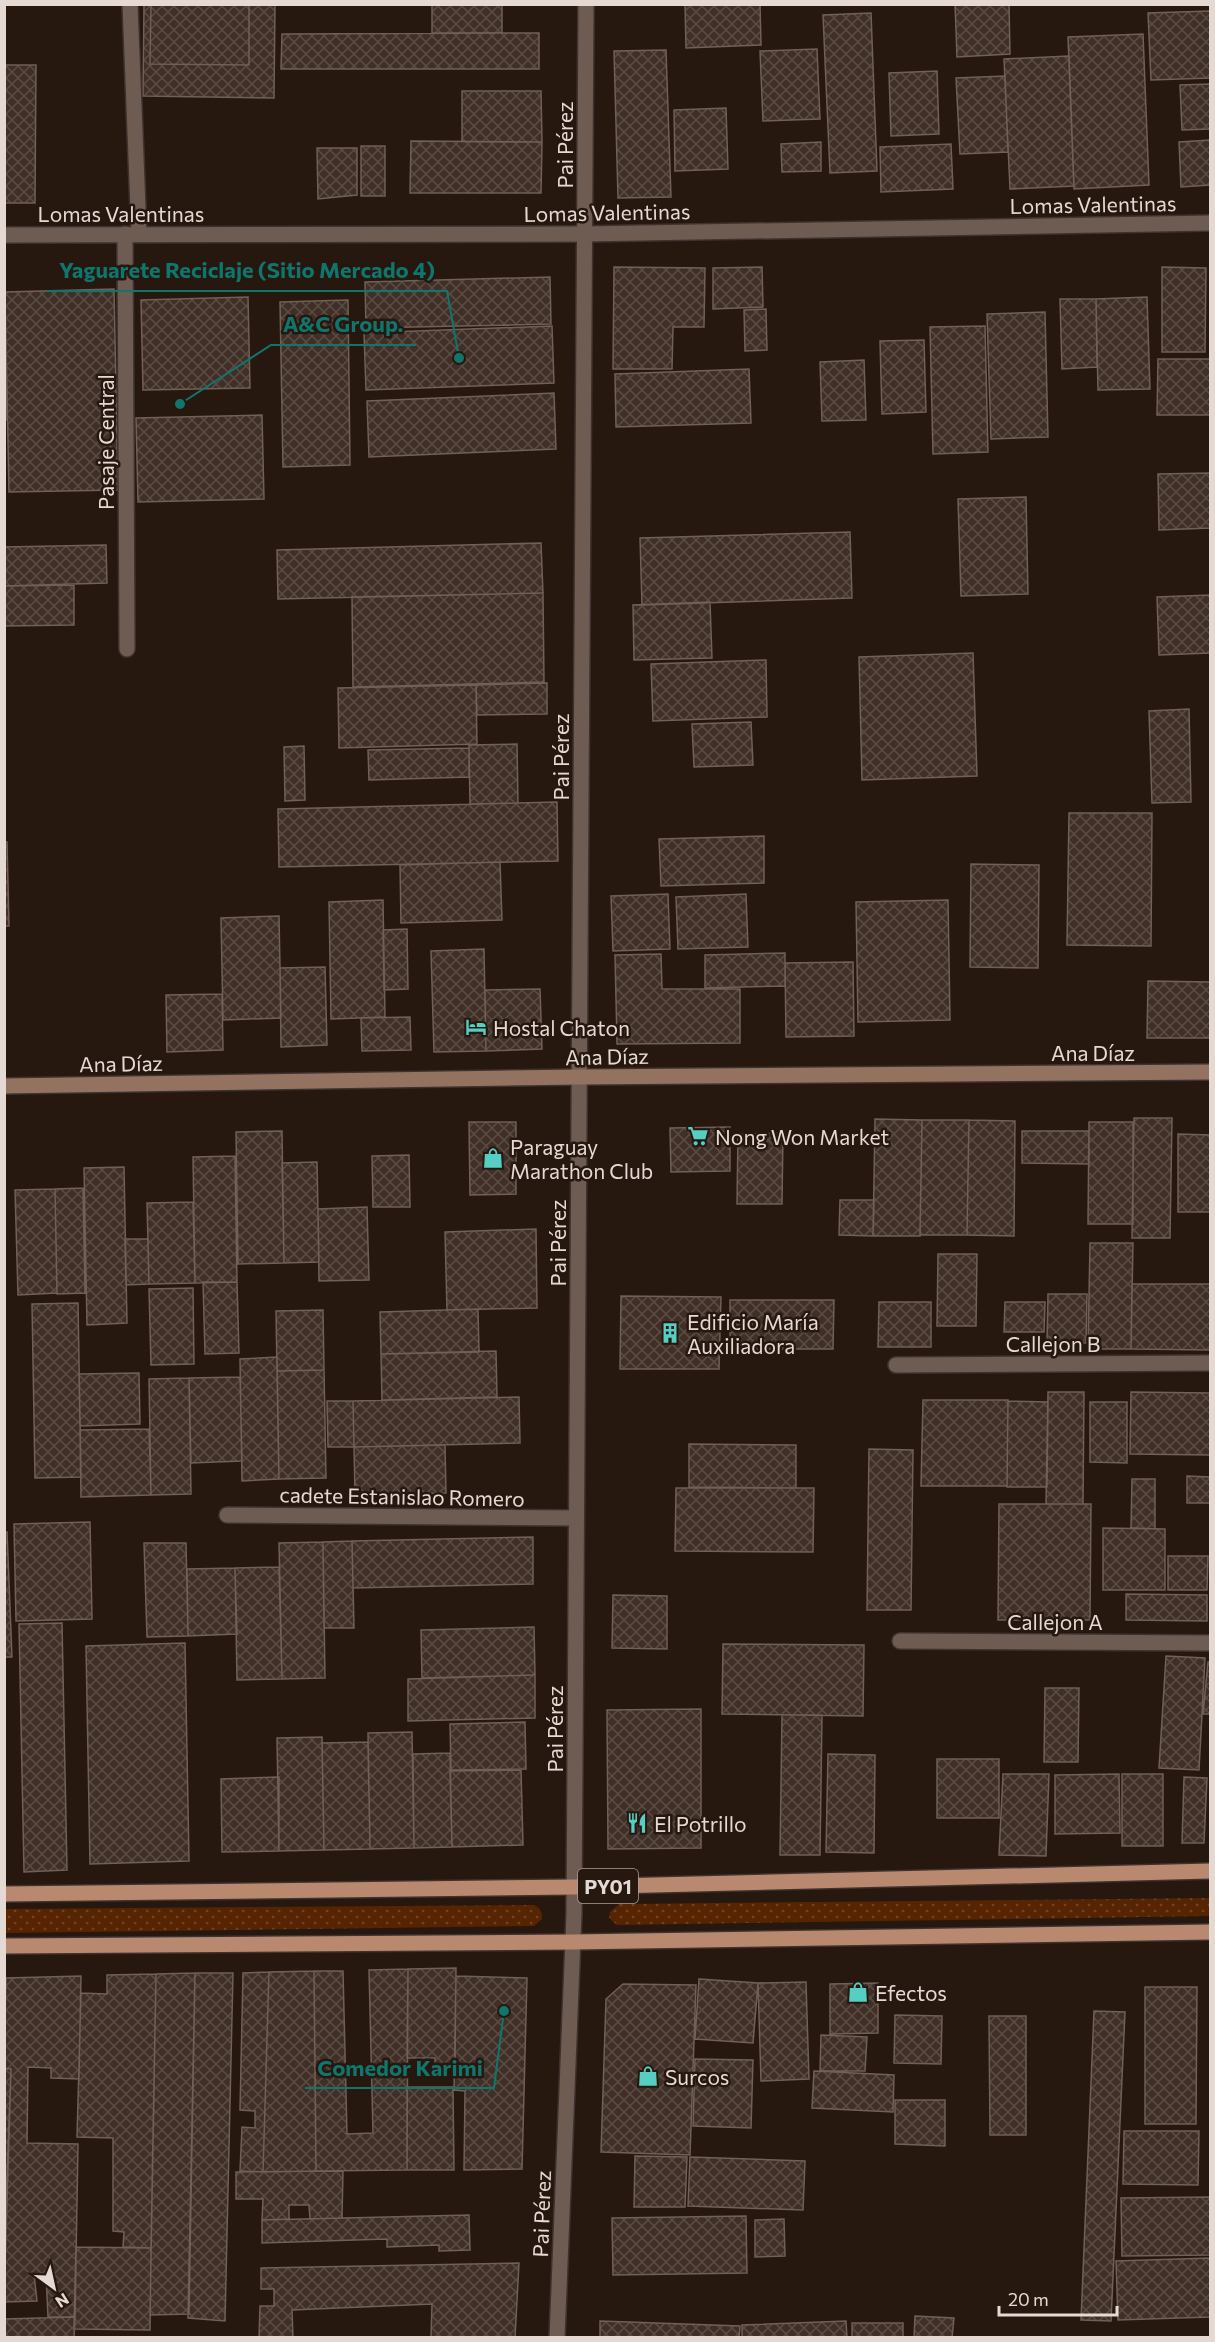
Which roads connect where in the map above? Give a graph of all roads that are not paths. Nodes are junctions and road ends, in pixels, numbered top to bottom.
1 (130, 4) edge
2 (586, 4) edge
3 (1210, 223) edge
4 (132, 234) junction
5 (585, 234) junction
6 (4, 235) edge
7 (127, 649) dead end
8 (1210, 1072) edge
9 (579, 1077) junction
10 (4, 1086) edge
11 (1210, 1363) edge
12 (896, 1365) dead end
13 (227, 1515) dead end
14 (576, 1518) junction
15 (900, 1641) dead end
16 (1210, 1643) edge
17 (1210, 1871) edge
18 (574, 1887) junction
19 (4, 1894) edge
20 (1210, 1932) edge
21 (573, 1942) junction
22 (4, 1946) edge
23 (557, 2337) edge

1 - 4 street, Pasaje Central
2 - 5 street, Pai Pérez
3 - 5 street, Lomas Valentinas
4 - 5 street, Lomas Valentinas
4 - 6 street, Lomas Valentinas
4 - 7 street, Pasaje Central
5 - 9 street, Pai Pérez
8 - 9 main road, Ana Díaz
9 - 10 main road, Ana Díaz
9 - 14 street, Pai Pérez
11 - 12 street, Callejon B
13 - 14 street, cadete Estanislao Romero
14 - 18 street, Pai Pérez
15 - 16 street, Callejon A
17 - 18 main road, PY01
18 - 19 main road, PY01
18 - 21 street, Pai Pérez
20 - 21 main road
21 - 22 main road
21 - 23 street, Pai Pérez

